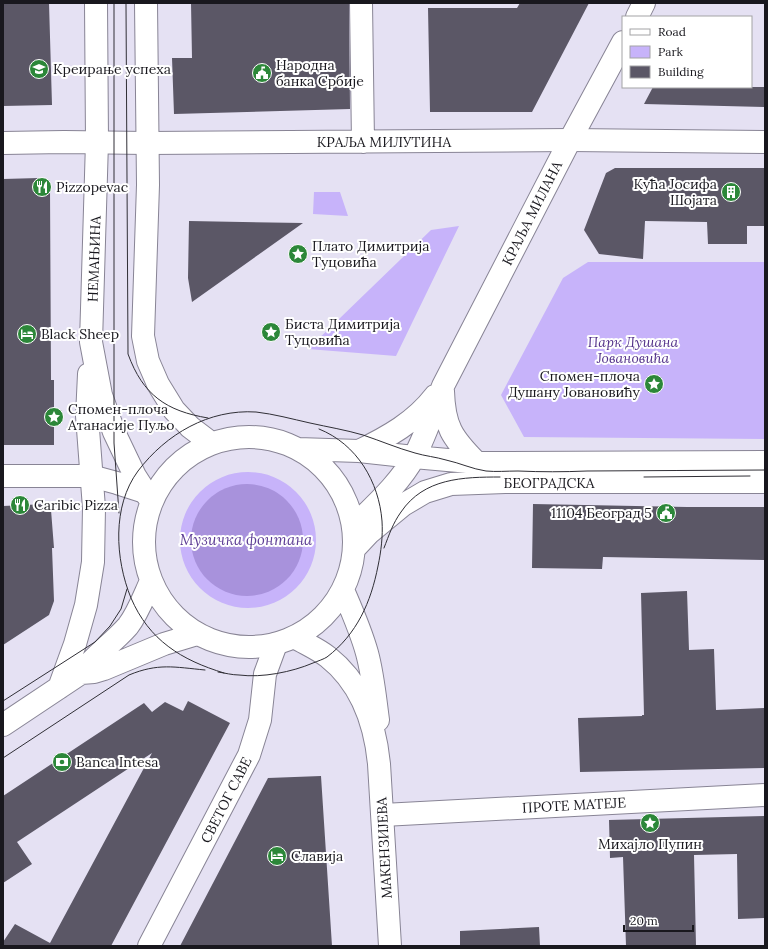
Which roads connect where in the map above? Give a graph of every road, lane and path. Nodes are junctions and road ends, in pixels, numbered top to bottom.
1 (96, 3) edge
2 (146, 3) edge
3 (361, 3) edge
4 (644, 3) edge
5 (638, 16) edge
6 (622, 44) edge
7 (570, 140) junction
8 (97, 142) junction
9 (363, 142) junction
10 (765, 142) edge
11 (3, 143) edge
12 (148, 143) junction
13 (91, 342) junction
14 (442, 386) junction
15 (211, 443) junction
16 (298, 449) junction
17 (360, 451) junction
18 (414, 457) junction
19 (476, 462) junction
20 (765, 462) edge
21 (3, 476) edge
22 (91, 476) junction
23 (765, 482) edge
24 (148, 497) junction
25 (353, 527) junction
26 (354, 549) junction
27 (151, 581) junction
28 (343, 590) junction
29 (197, 634) junction
30 (296, 638) junction
31 (276, 644) junction
32 (82, 673) junction
33 (59, 688) junction
34 (3, 725) edge
35 (378, 751) junction
36 (765, 795) edge
37 (383, 815) junction
38 (149, 946) edge
39 (390, 946) edge

1 - 8 main road, НЕМАЊИНА
2 - 12 main road
3 - 9 main road
4 - 5 main road
6 - 7 main road, КРАЉА МИЛАНА
7 - 9 main road, КРАЉА МИЛУТИНА
7 - 10 main road, КРАЉА МИЛУТИНА
7 - 14 main road, КРАЉА МИЛАНА
8 - 11 main road, КРАЉА МИЛУТИНА
8 - 12 main road, КРАЉА МИЛУТИНА
8 - 13 main road, НЕМАЊИНА
9 - 12 main road, КРАЉА МИЛУТИНА
12 - 15 main road
13 - 22 main road
13 - 24 main road, НЕМАЊИНА
14 - 17 main road, КРАЉА МИЛАНА
14 - 18 main road, КРАЉА МИЛАНА
14 - 19 main road
15 - 16 main road
15 - 24 main road
16 - 17 main road, КРАЉА МИЛАНА
16 - 25 main road
17 - 18 main road, БЕОГРАДСКА
18 - 19 main road, БЕОГРАДСКА
18 - 25 main road, КРАЉА МИЛАНА
19 - 20 main road, БЕОГРАДСКА
21 - 22 main road
22 - 24 main road
22 - 33 main road
23 - 26 main road, БЕОГРАДСКА
24 - 27 main road
25 - 26 main road
26 - 28 main road
27 - 29 main road
27 - 32 main road
28 - 30 main road
28 - 35 main road, МАКЕНЗИЈЕВА
29 - 31 main road
29 - 32 main road
30 - 31 main road
30 - 35 main road, МАКЕНЗИЈЕВА
31 - 38 main road, СВЕТОГ САВЕ
32 - 33 main road
33 - 34 main road
35 - 37 main road, МАКЕНЗИЈЕВА
36 - 37 main road, ПРОТЕ МАТЕЈЕ
37 - 39 main road, МАКЕНЗИЈЕВА

